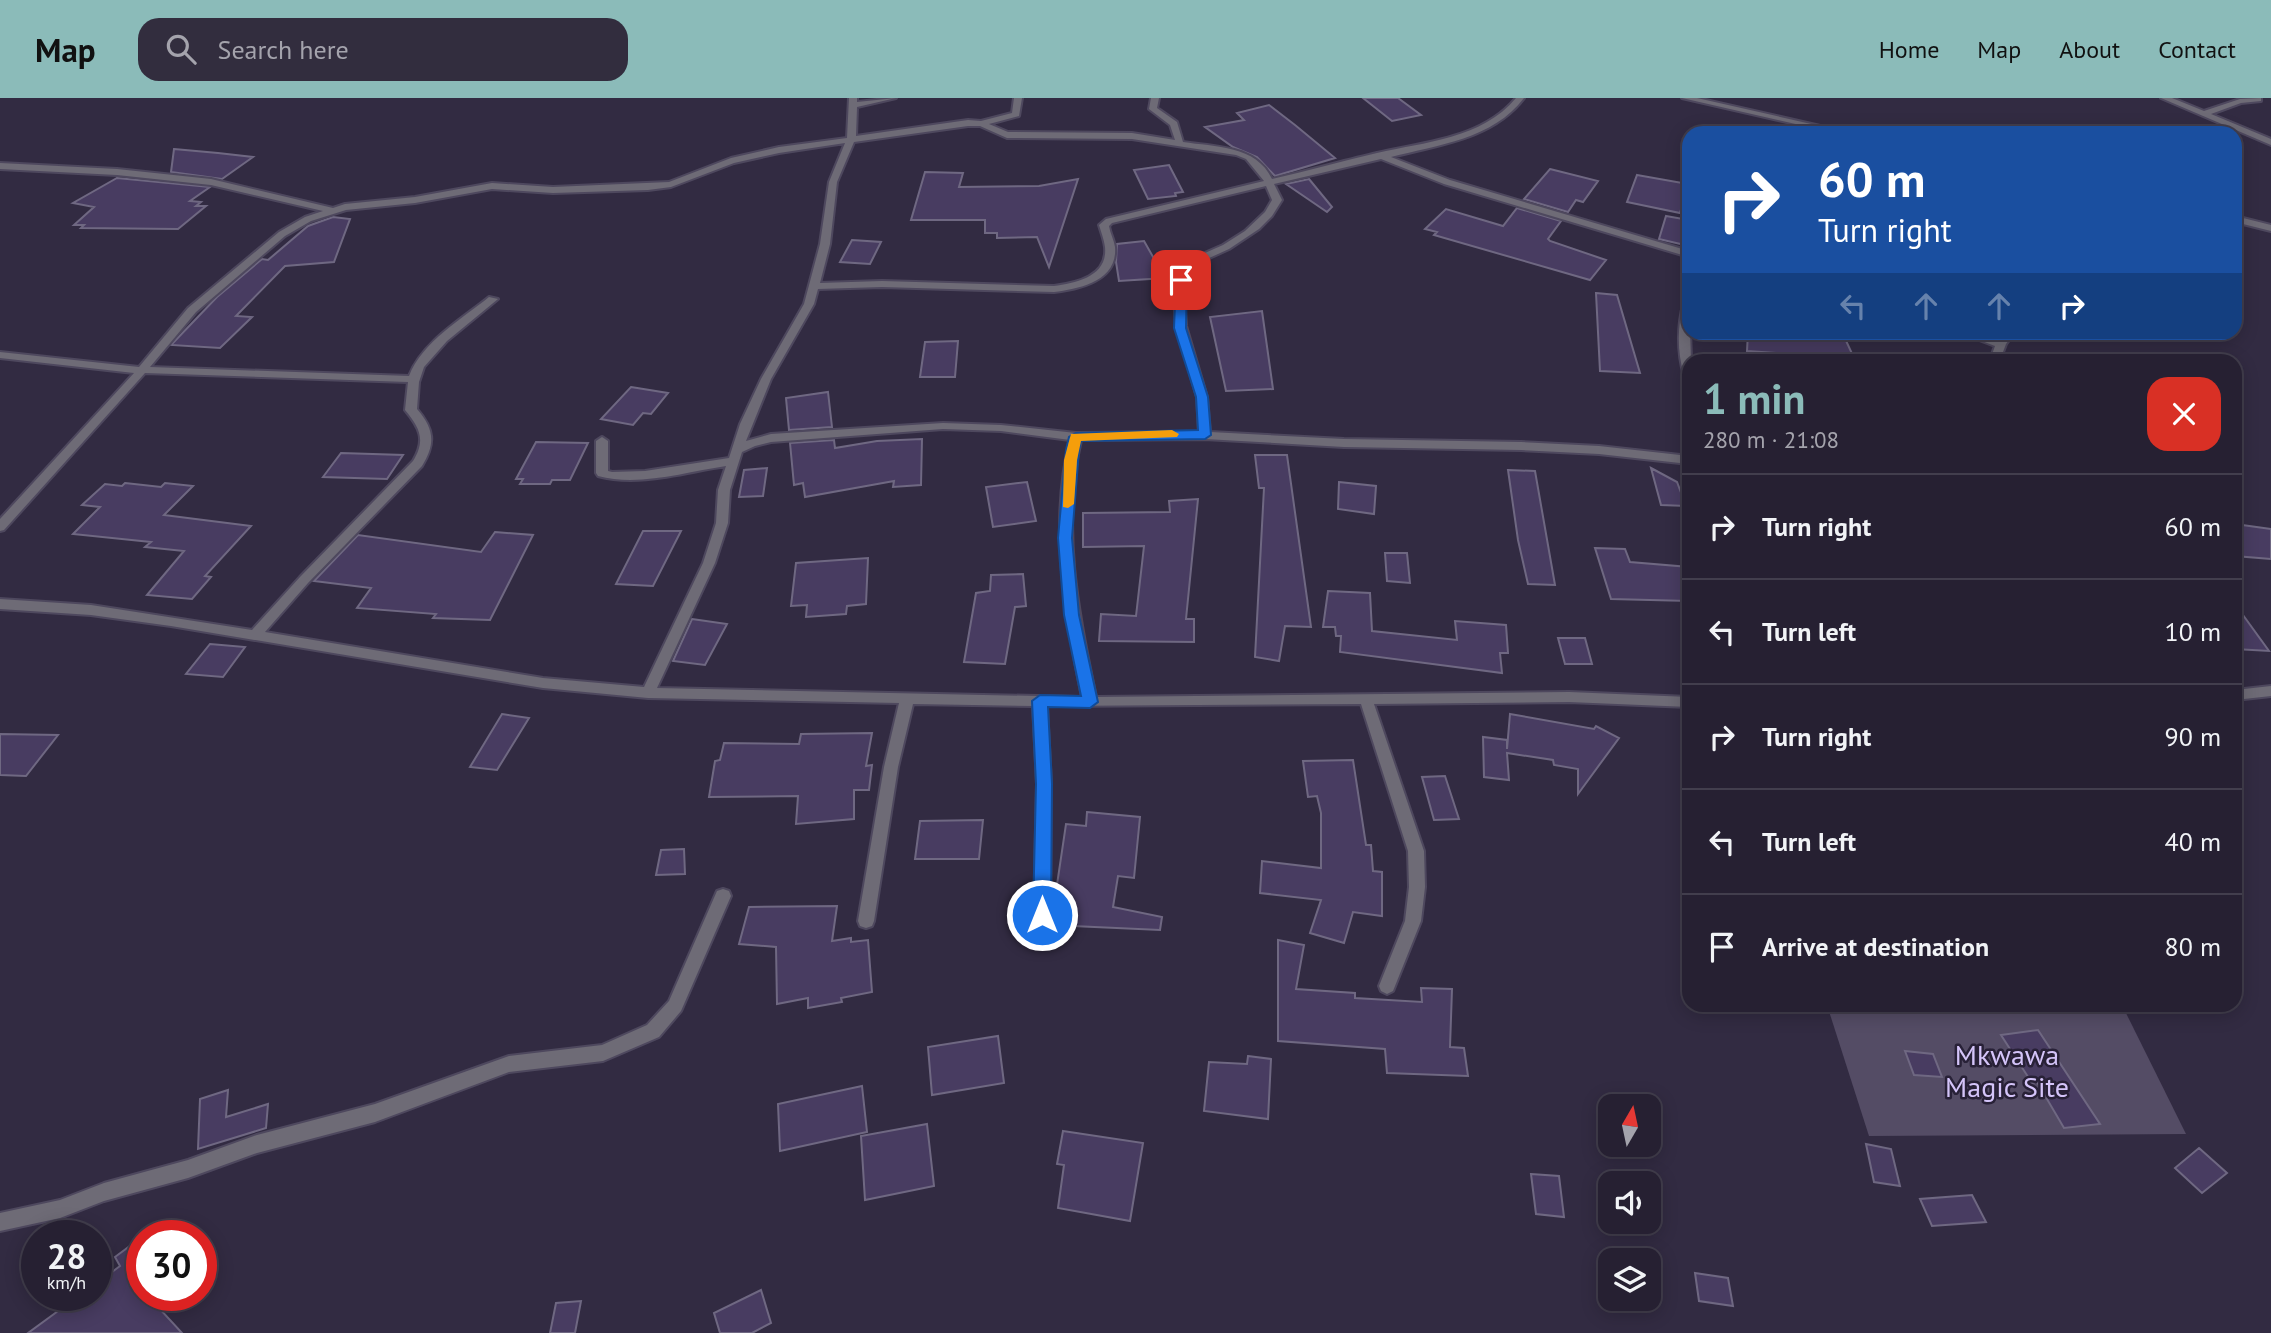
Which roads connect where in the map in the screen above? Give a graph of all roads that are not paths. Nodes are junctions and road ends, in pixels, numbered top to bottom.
1 (892, 98) edge
2 (1018, 98) edge
3 (1155, 98) edge
4 (1520, 98) edge
5 (1686, 98) edge
6 (2165, 98) edge
7 (2258, 99) edge
8 (853, 102) edge
9 (1723, 102) edge
10 (2203, 114) junction
11 (981, 124) junction
12 (1819, 126) edge
13 (2232, 126) edge
14 (2242, 130) edge
15 (851, 139) junction
16 (1179, 141) junction
17 (2271, 142) edge
18 (1379, 155) junction
19 (0, 166) edge
20 (1271, 182) junction
21 (334, 211) junction
22 (2242, 221) edge
23 (2271, 228) edge
24 (1682, 252) edge
25 (813, 286) junction
26 (493, 299) dead end
27 (1988, 340) edge
28 (2004, 340) edge
29 (2001, 344) junction
30 (1997, 354) edge
31 (0, 355) edge
32 (142, 370) junction
33 (414, 379) junction
34 (1205, 435) junction
35 (1076, 437) junction
36 (602, 441) dead end
37 (735, 456) junction
38 (1682, 459) edge
39 (0, 527) edge
40 (0, 604) edge
41 (256, 634) junction
42 (2271, 691) edge
43 (648, 693) junction
44 (2242, 694) edge
45 (907, 699) junction
46 (1366, 700) junction
47 (1040, 701) junction
48 (1090, 702) junction
49 (1682, 702) edge
50 (723, 896) dead end
51 (1042, 915) dead end
52 (866, 920) dead end
53 (1387, 986) dead end
54 (0, 1222) edge

1 - 8 street
2 - 11 street
3 - 16 street
4 - 18 street
5 - 9 street
6 - 10 street
7 - 10 street
8 - 15 street
9 - 12 street
10 - 13 street
11 - 15 street
11 - 16 street
14 - 17 street
15 - 21 street
15 - 25 street
16 - 20 street
18 - 20 street
18 - 24 street
19 - 21 street
20 - 25 street
20 - 34 street
21 - 32 street
22 - 23 street
25 - 37 street
26 - 33 street
27 - 29 street
28 - 29 street
29 - 30 street
31 - 32 street
32 - 33 street
32 - 39 street
33 - 41 street
34 - 35 street
34 - 38 street
35 - 37 street
35 - 48 street
36 - 37 street
37 - 43 street
40 - 41 street
41 - 43 street
42 - 44 street
43 - 45 street
45 - 47 street
45 - 52 street
46 - 48 street
46 - 49 street
46 - 53 street
47 - 48 street
47 - 51 street
50 - 54 street

